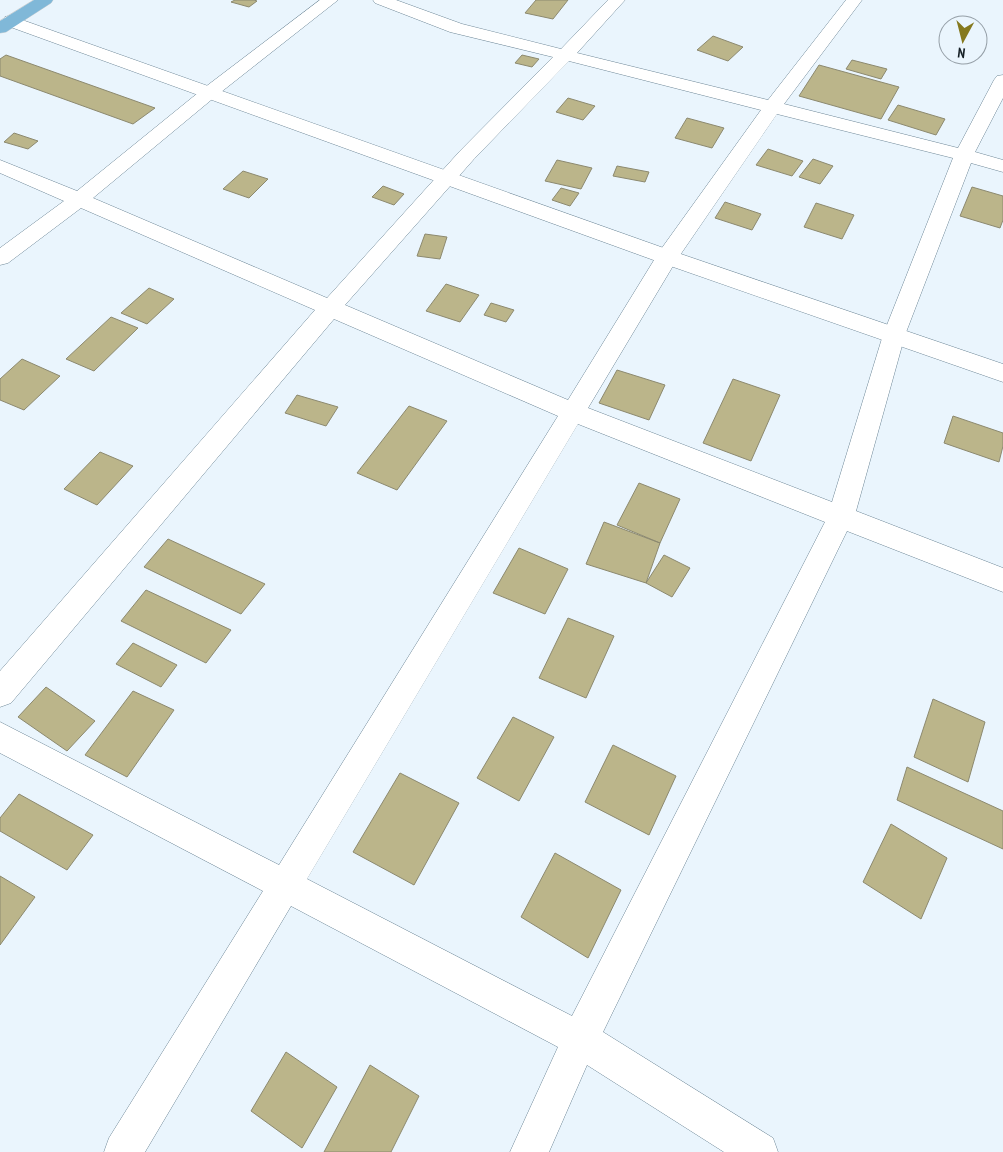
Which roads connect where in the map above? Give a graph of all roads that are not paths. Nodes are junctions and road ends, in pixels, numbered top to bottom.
1 (45, 0) edge
2 (330, 0) edge
3 (381, 0) edge
4 (617, 0) edge
5 (854, 0) edge
6 (4, 22) edge
7 (567, 55) junction
8 (1003, 80) edge
9 (210, 92) junction
10 (772, 107) junction
11 (964, 155) junction
12 (0, 166) edge
13 (1003, 166) edge
14 (447, 176) junction
15 (79, 200) junction
16 (666, 257) junction
17 (0, 258) edge
18 (331, 308) junction
19 (894, 335) junction
20 (1003, 373) edge
21 (572, 412) junction
22 (841, 517) junction
23 (1003, 580) edge
24 (0, 692) edge
25 (0, 737) edge
26 (286, 886) junction
27 (580, 1040) junction
28 (123, 1152) edge
29 (529, 1152) edge
30 (758, 1152) edge

1 - 6 highway
2 - 9 street
3 - 7 street
4 - 7 street
5 - 10 street
6 - 9 street
7 - 10 street
7 - 14 street
8 - 11 street
9 - 14 street
9 - 15 street
10 - 11 street
10 - 16 street
11 - 13 street
11 - 19 street
12 - 15 street
14 - 16 street
14 - 18 street
15 - 17 street
15 - 18 street
16 - 19 street
16 - 21 street
18 - 21 street
18 - 24 street
19 - 20 street
19 - 22 street
21 - 22 street
21 - 26 street
22 - 23 street
22 - 27 street
25 - 26 street
26 - 27 street
26 - 28 street
27 - 29 street
27 - 30 street

